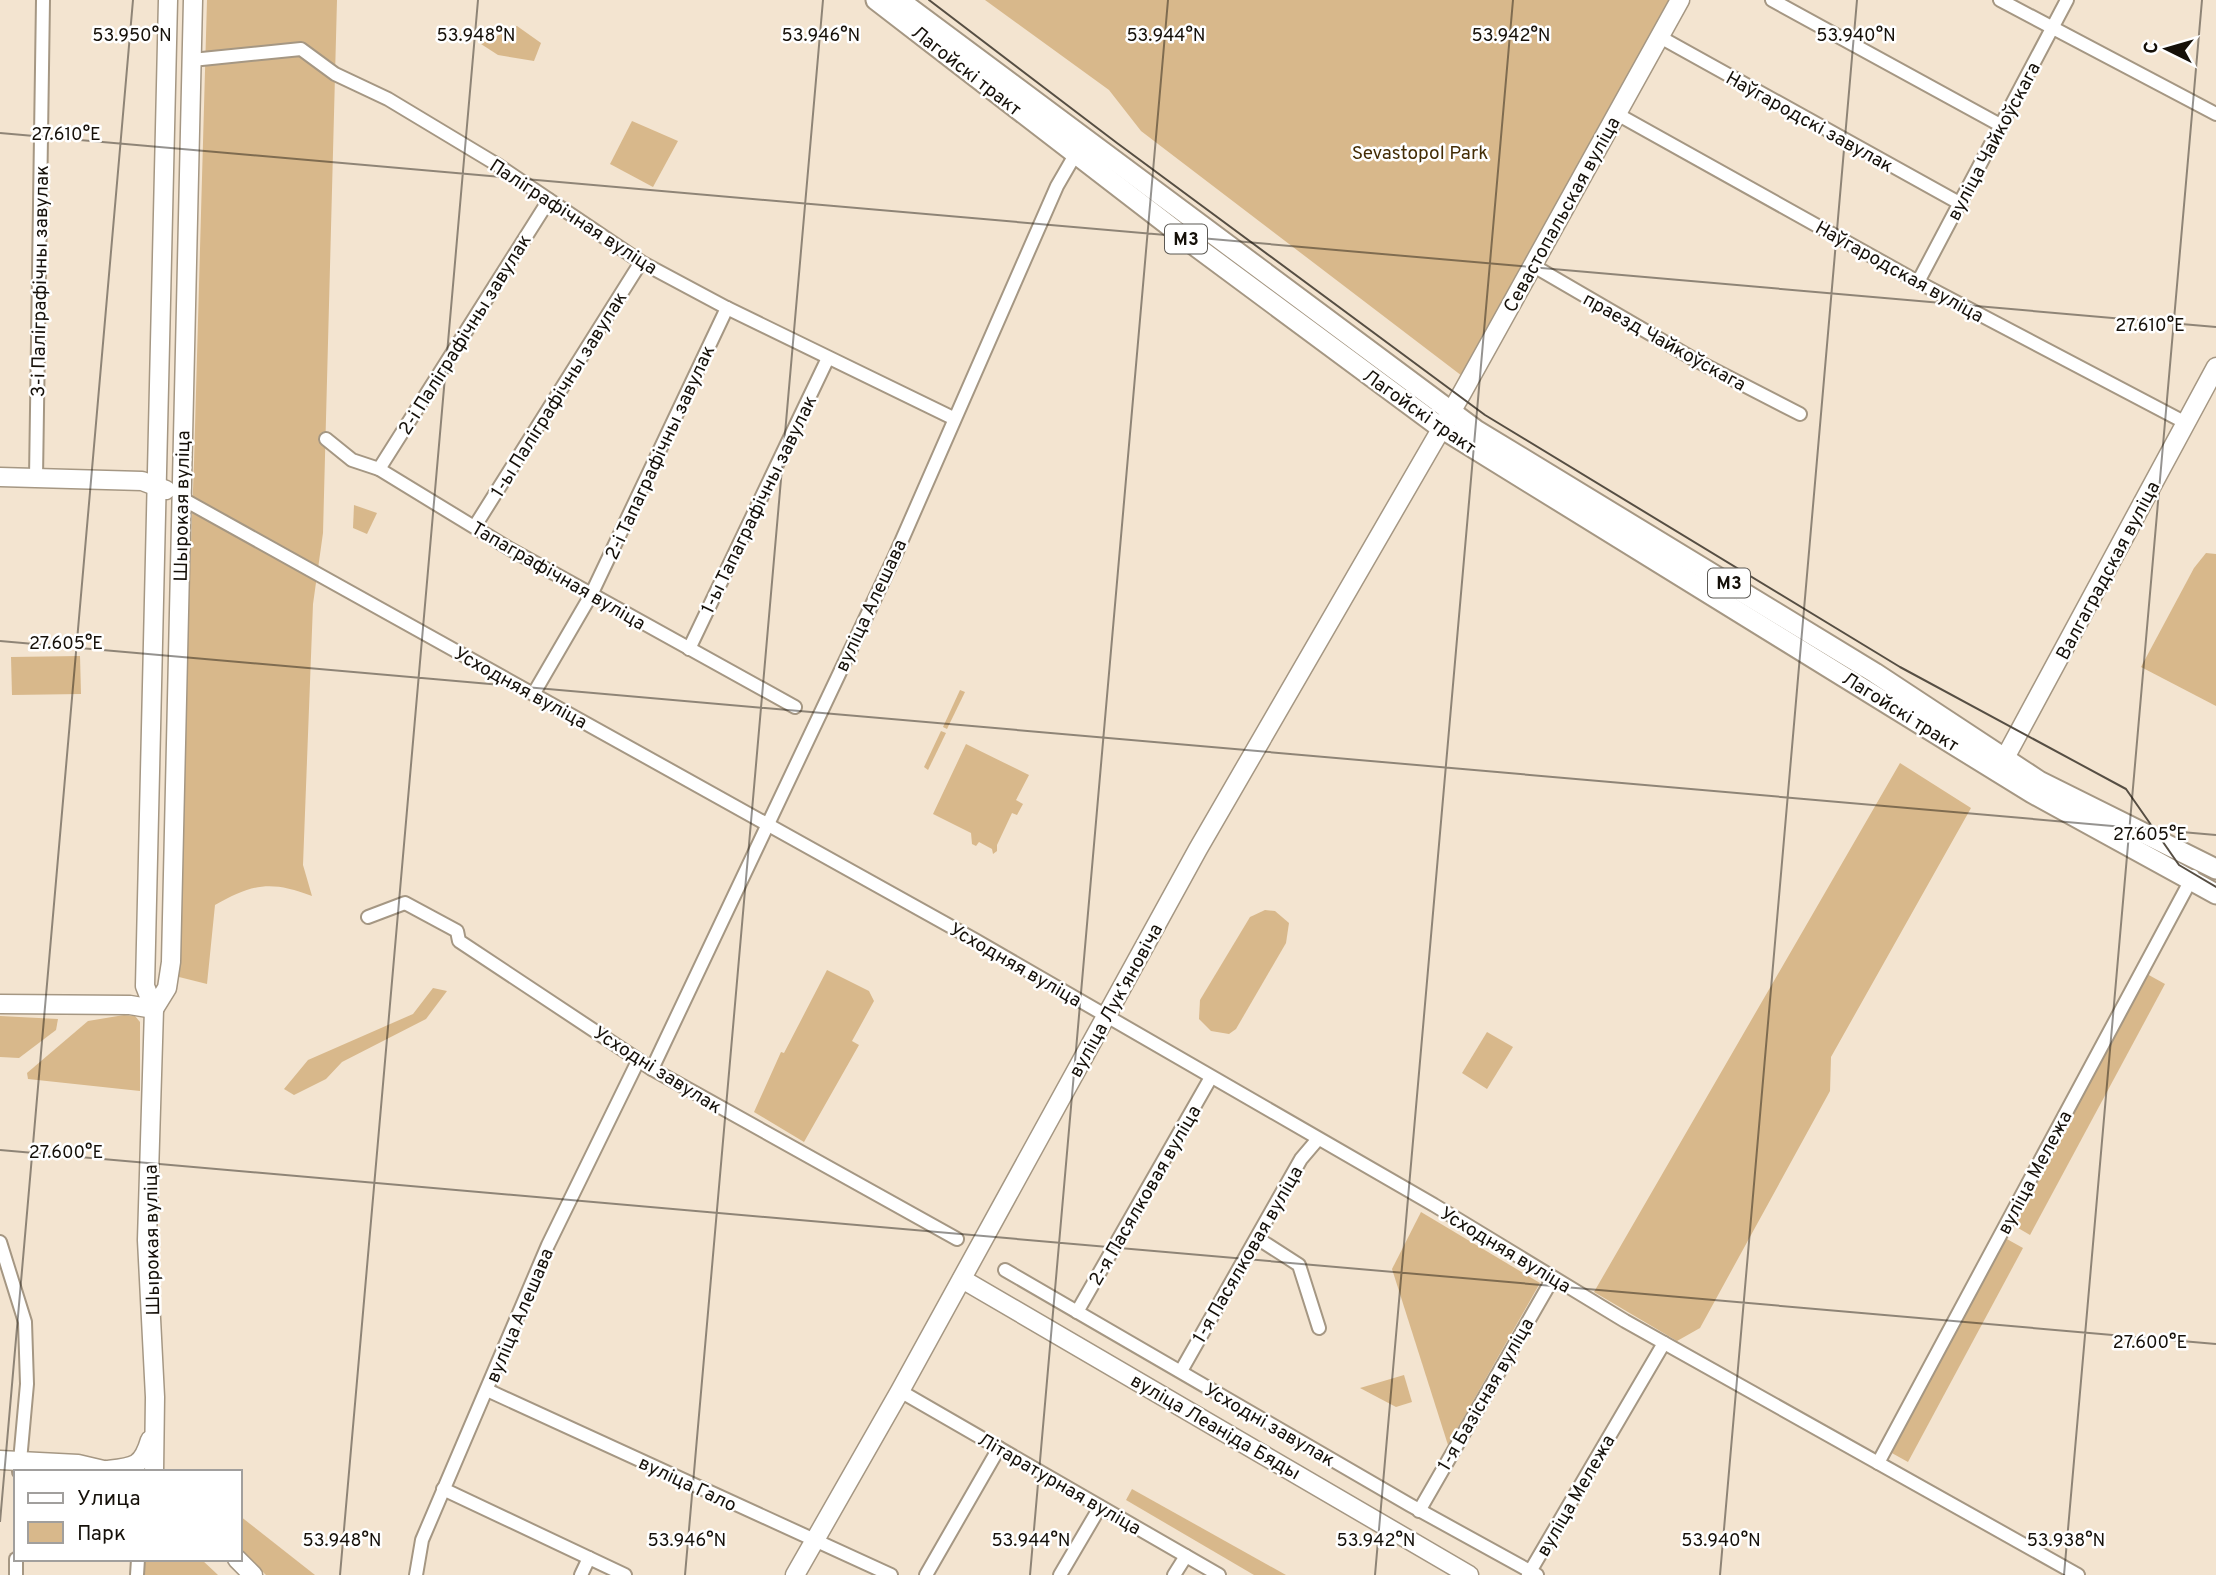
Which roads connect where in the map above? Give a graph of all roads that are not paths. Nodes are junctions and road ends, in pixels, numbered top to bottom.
1 (43, 0) edge
2 (168, 0) edge
3 (193, 0) edge
4 (876, 0) edge
5 (899, 0) edge
6 (1680, 0) edge
7 (1772, 0) edge
8 (2000, 0) edge
9 (2067, 0) edge
10 (2052, 29) junction
11 (1660, 37) junction
12 (192, 60) junction
13 (1617, 114) junction
14 (2216, 114) edge
15 (2002, 126) junction
16 (1080, 147) junction
17 (550, 200) junction
18 (1961, 204) junction
19 (641, 262) junction
20 (1532, 265) junction
21 (1918, 282) junction
22 (727, 308) junction
23 (828, 358) junction
24 (2216, 368) edge
25 (1800, 414) dead end
26 (953, 418) junction
27 (1446, 420) junction
28 (2186, 423) junction
29 (326, 439) dead end
30 (379, 469) junction
31 (0, 477) edge
32 (36, 478) junction
33 (158, 485) junction
34 (181, 498) junction
35 (475, 526) junction
36 (591, 595) junction
37 (689, 649) junction
38 (534, 693) junction
39 (795, 707) dead end
40 (2001, 765) junction
41 (766, 824) junction
42 (2209, 865) edge
43 (2190, 881) junction
44 (2216, 894) edge
45 (369, 917) dead end
46 (0, 1003) edge
47 (154, 1009) junction
48 (1106, 1015) junction
49 (638, 1061) junction
50 (652, 1069) junction
51 (1210, 1079) junction
52 (1318, 1139) junction
53 (1257, 1238) junction
54 (957, 1239) dead end
55 (0, 1242) edge
56 (1005, 1270) dead end
57 (1553, 1278) junction
58 (962, 1279) junction
59 (1077, 1312) junction
60 (1319, 1328) dead end
61 (1664, 1343) junction
62 (1181, 1371) junction
63 (487, 1390) junction
64 (901, 1391) junction
65 (155, 1423) junction
66 (999, 1448) junction
67 (0, 1460) edge
68 (1878, 1463) junction
69 (20, 1466) edge
70 (105, 1470) edge
71 (114, 1470) edge
72 (153, 1470) edge
73 (443, 1489) junction
74 (1100, 1507) junction
75 (1419, 1511) junction
76 (814, 1541) junction
77 (1186, 1556) junction
78 (589, 1558) junction
79 (239, 1561) edge
80 (1532, 1574) edge
81 (253, 1575) edge
82 (416, 1575) edge
83 (581, 1575) edge
84 (625, 1575) edge
85 (795, 1575) edge
86 (891, 1575) edge
87 (926, 1575) edge
88 (1060, 1575) edge
89 (1174, 1575) edge
90 (1219, 1575) edge
91 (1469, 1575) edge
92 (2078, 1575) edge

1 - 32 street, 3-і Паліграфічны завулак
2 - 33 main road, Шырокая вуліца
3 - 12 main road, Шырокая вуліца
4 - 16 main road, Лагойскі тракт / М3
5 - 16 main road, Лагойскі тракт / М3
6 - 11 main road, Севастопальская вуліца
7 - 15 street
8 - 10 street
9 - 10 street, вуліца Чайкоўскага
10 - 14 street
10 - 15 street, вуліца Чайкоўскага
11 - 13 main road, Севастопальская вуліца
11 - 18 street, Наўгародскі завулак
12 - 17 street, Паліграфічная вуліца
12 - 34 main road, Шырокая вуліца
13 - 20 main road, Севастопальская вуліца
13 - 21 street, Наўгародская вуліца
15 - 18 street, вуліца Чайкоўскага
16 - 26 street, вуліца Алешава
16 - 27 main road, Лагойскі тракт / М3
17 - 19 street, Паліграфічная вуліца
17 - 30 street, 2-і Паліграфічны завулак
18 - 21 street, вуліца Чайкоўскага
19 - 22 street, Паліграфічная вуліца
19 - 35 street, 1-ы Паліграфічны завулак
20 - 25 street, праезд Чайкоўскага
20 - 27 main road, Севастопальская вуліца
21 - 28 street, Наўгародская вуліца
22 - 23 street, Паліграфічная вуліца
22 - 36 street, 2-і Тапаграфічны завулак
23 - 26 street, Паліграфічная вуліца
23 - 37 street, 1-ы Тапаграфічны завулак
24 - 28 main road, Валгаградская вуліца
26 - 41 street, вуліца Алешава
27 - 40 main road, Лагойскі тракт / М3
27 - 48 main road, вуліца Лукʼяновіча
28 - 40 main road, Валгаградская вуліца
29 - 30 street, Тапаграфічная вуліца
30 - 35 street, Тапаграфічная вуліца
31 - 32 main road, Усходняя вуліца
32 - 33 main road, Усходняя вуліца
33 - 34 main road, Усходняя вуліца
33 - 47 main road, Шырокая вуліца
34 - 38 street, Усходняя вуліца
34 - 47 main road, Шырокая вуліца
35 - 36 street, Тапаграфічная вуліца
36 - 37 street, Тапаграфічная вуліца
36 - 38 street, 2-і Тапаграфічны завулак
37 - 39 street, Тапаграфічная вуліца
38 - 41 street, Усходняя вуліца
40 - 42 main road, М3
40 - 43 main road, М3
41 - 48 street, Усходняя вуліца
41 - 50 street, вуліца Алешава
42 - 43 street, вуліца Мележа
43 - 44 main road, М3
43 - 68 street, вуліца Мележа
45 - 49 street, Усходні завулак
46 - 47 main road
47 - 65 main road, Шырокая вуліца
48 - 51 street, Усходняя вуліца
48 - 58 main road, вуліца Лукʼяновіча
49 - 50 street, Усходні завулак
49 - 63 street, вуліца Алешава
50 - 54 street, Усходні завулак
51 - 52 street, Усходняя вуліца
51 - 59 street, 2-я Пасялковая вуліца
52 - 53 street, 1-я Пасялковая вуліца
52 - 57 street, Усходняя вуліца
53 - 60 street
53 - 62 street, 1-я Пасялковая вуліца
55 - 69 street
56 - 59 street, Усходні завулак
57 - 61 street, Усходняя вуліца
57 - 75 street, 1-я Базісная вуліца
58 - 64 main road, вуліца Лукʼяновіча
58 - 91 main road, вуліца Леаніда Бяды
59 - 62 street, Усходні завулак
61 - 68 street, Усходняя вуліца
61 - 80 street, вуліца Мележа
62 - 75 street, Усходні завулак
63 - 73 street, вуліца Алешава
63 - 76 street, вуліца Гало
64 - 66 street, Літаратурная вуліца
64 - 76 main road, вуліца Лукʼяновіча
65 - 71 main road
65 - 72 main road, Шырокая вуліца
66 - 74 street, Літаратурная вуліца
66 - 87 street
67 - 69 main road
68 - 92 street, Усходняя вуліца
69 - 70 main road
73 - 78 street
73 - 82 street, вуліца Алешава
74 - 77 street, Літаратурная вуліца
74 - 88 street
75 - 80 street, Усходні завулак
76 - 85 main road, вуліца Лукʼяновіча
76 - 86 street, вуліца Гало
77 - 89 street
77 - 90 street, Літаратурная вуліца
78 - 83 street
78 - 84 street
79 - 81 main road

